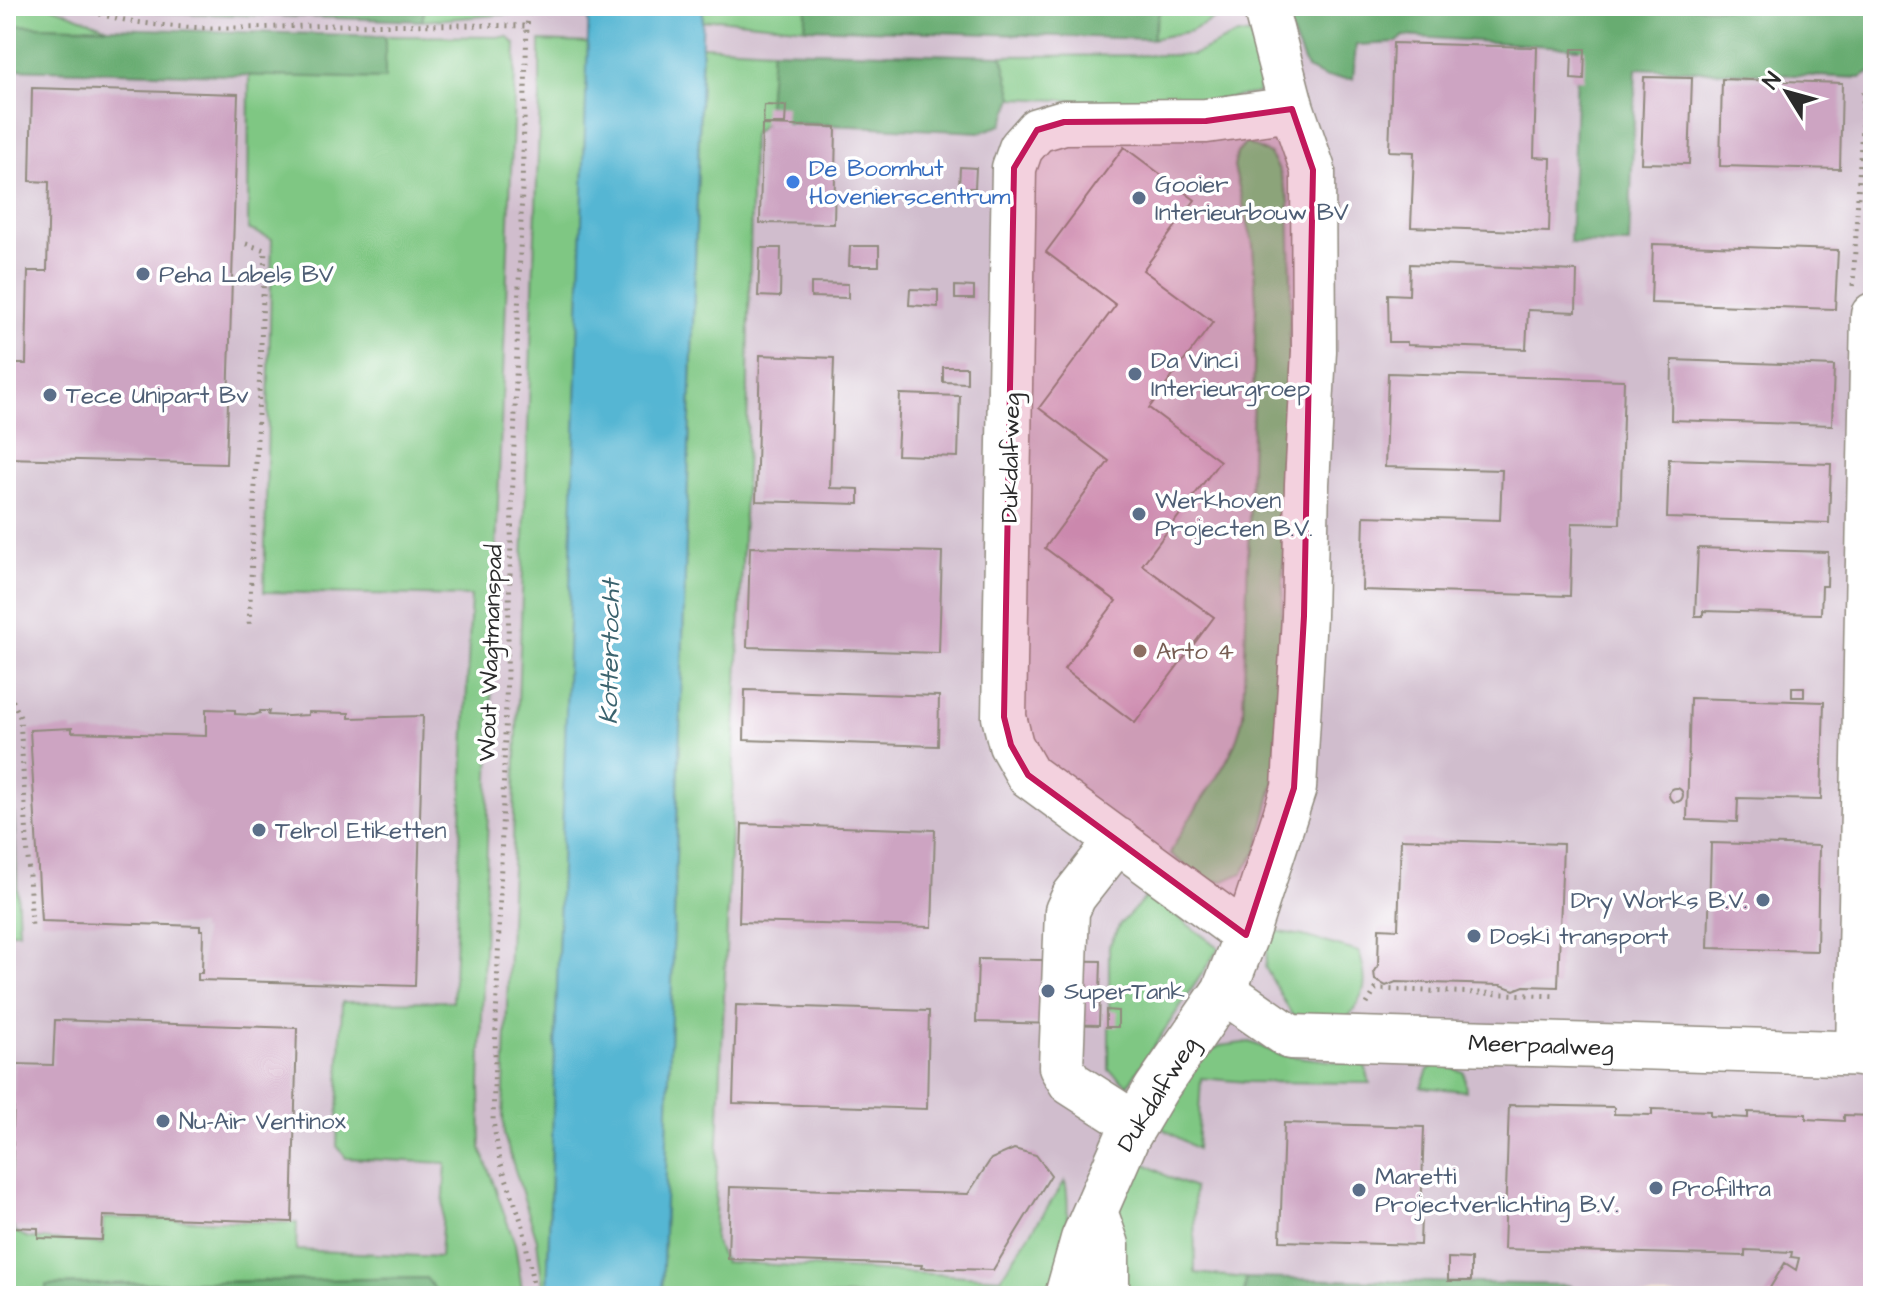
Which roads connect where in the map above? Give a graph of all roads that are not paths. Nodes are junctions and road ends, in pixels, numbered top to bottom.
1 (1265, 6) edge
2 (1292, 109) junction
3 (1873, 315) edge
4 (1118, 840) junction
5 (1246, 935) junction
6 (1224, 991) junction
7 (1866, 1054) edge
8 (1135, 1124) junction
9 (1096, 1214) junction
10 (1067, 1296) edge
11 (1107, 1296) edge

1 - 2 street, Dukdalfweg
2 - 4 street, Dukdalfweg
2 - 5 street, Dukdalfweg
3 - 7 street
4 - 5 street, Dukdalfweg
4 - 8 street
5 - 6 street, Dukdalfweg
6 - 7 street, Meerpaalweg
6 - 8 street, Dukdalfweg
8 - 9 street, Dukdalfweg
9 - 10 street, Dukdalfweg
9 - 11 street

